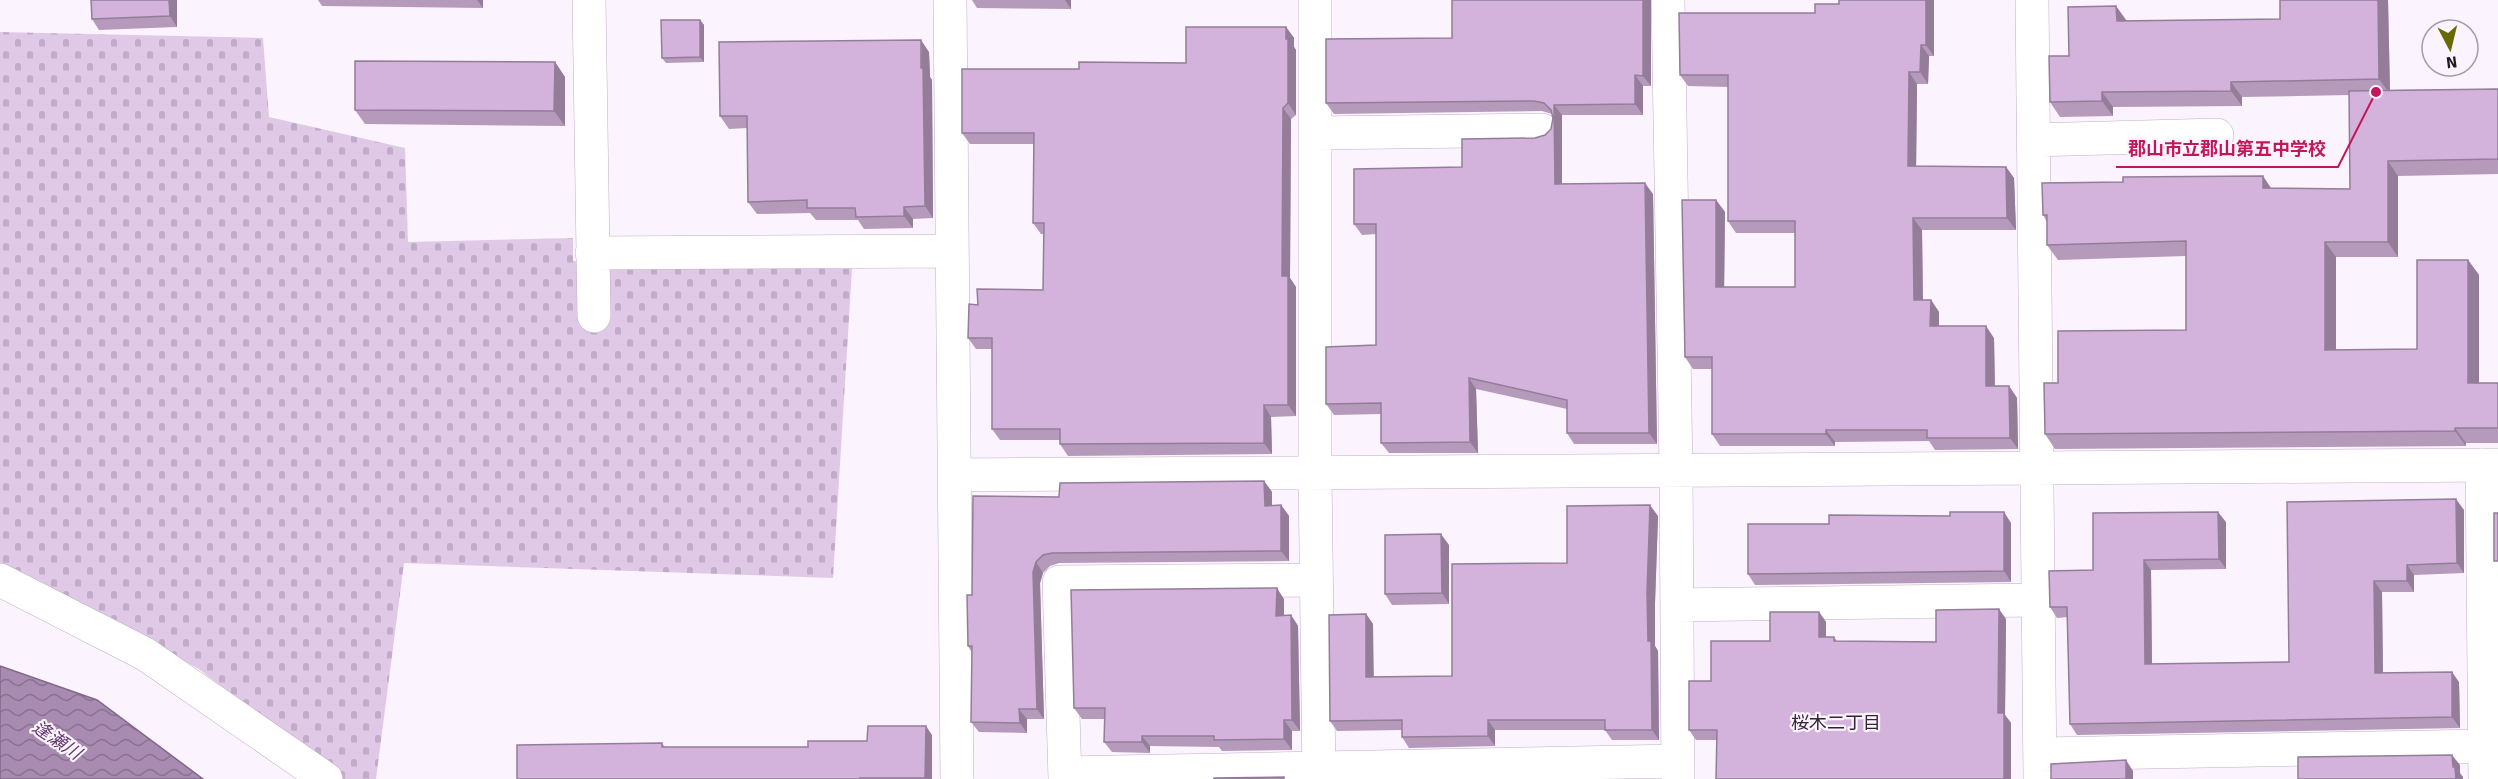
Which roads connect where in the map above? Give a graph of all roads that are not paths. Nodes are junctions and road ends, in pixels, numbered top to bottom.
1 (589, 0) edge
2 (950, 0) edge
3 (1315, 0) edge
4 (1668, 0) edge
5 (2032, 0) edge
6 (1542, 130) dead end
7 (1316, 133) junction
8 (2217, 135) dead end
9 (2033, 140) junction
10 (951, 251) junction
11 (592, 253) junction
12 (594, 316) dead end
13 (2490, 465) edge
14 (1676, 469) junction
15 (2035, 469) junction
16 (1315, 473) junction
17 (956, 475) junction
18 (0, 580) edge
19 (1316, 580) junction
20 (2038, 600) junction
21 (1677, 605) junction
22 (2485, 746) junction
23 (2040, 766) edge
24 (1678, 770) edge
25 (1319, 774) edge
26 (1065, 776) edge
27 (326, 779) edge
28 (957, 779) edge
29 (2485, 779) edge

1 - 11 street
2 - 10 street
3 - 7 street
4 - 14 street
5 - 9 street
6 - 7 street
7 - 16 street
8 - 9 street
9 - 15 street
10 - 11 street
10 - 17 street
11 - 12 street
13 - 15 street
13 - 22 street
14 - 15 street
14 - 16 street
14 - 21 street
15 - 20 street
16 - 17 street
16 - 19 street
17 - 28 street
18 - 27 street
19 - 25 street
19 - 26 street
20 - 21 street
20 - 23 street
21 - 24 street
22 - 23 street
22 - 29 street
24 - 25 street
25 - 26 street

